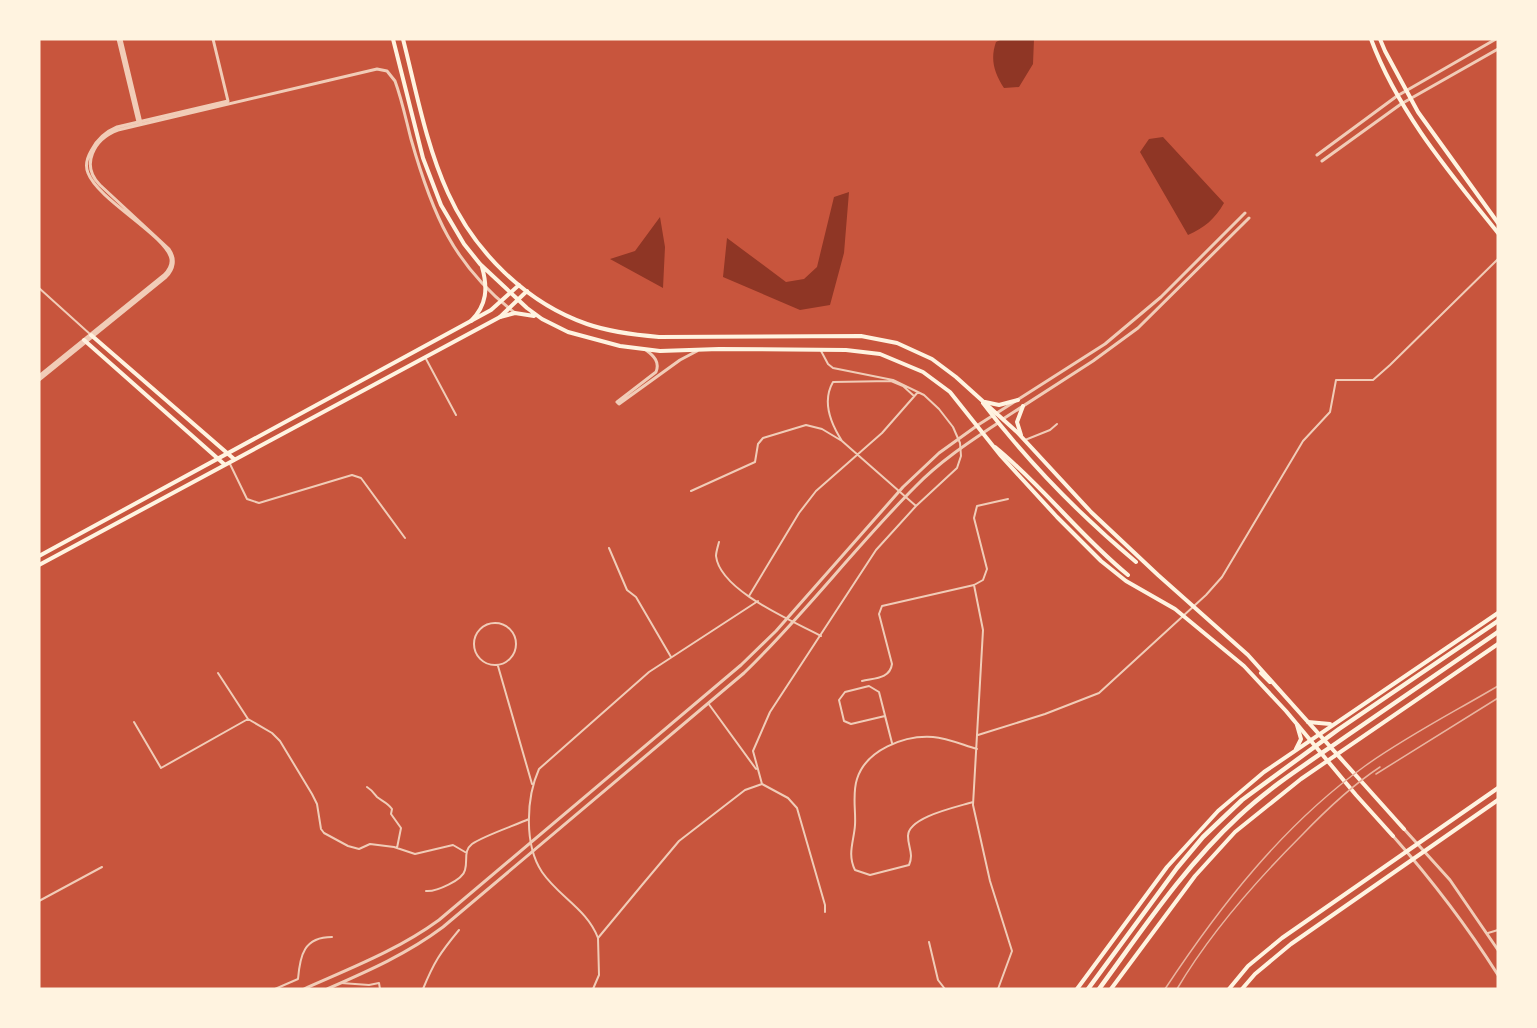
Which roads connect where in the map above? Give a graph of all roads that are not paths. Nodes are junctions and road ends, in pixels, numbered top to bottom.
1 (120, 39) edge
2 (213, 39) edge
3 (393, 39) edge
4 (403, 39) edge
5 (1371, 39) edge
6 (1380, 39) edge
7 (1497, 39) edge
8 (1498, 50) edge
9 (1407, 90) junction
10 (1397, 96) junction
11 (1411, 99) junction
12 (228, 103) junction
13 (1401, 104) junction
14 (139, 123) junction
15 (1317, 155) dead end
16 (1322, 161) dead end
17 (1245, 213) dead end
18 (1250, 218) dead end
19 (1498, 223) edge
20 (1498, 234) edge
21 (1498, 259) edge
22 (480, 264) junction
23 (519, 285) junction
24 (39, 288) edge
25 (486, 289) junction
26 (527, 291) junction
27 (510, 294) junction
28 (518, 301) junction
29 (501, 302) junction
30 (510, 309) junction
31 (515, 313) junction
32 (500, 317) junction
33 (542, 319) junction
34 (471, 321) junction
35 (92, 336) junction
36 (85, 341) junction
37 (704, 349) junction
38 (820, 349) junction
39 (645, 350) junction
40 (425, 356) junction
41 (39, 378) edge
42 (918, 392) junction
43 (914, 396) junction
44 (981, 400) junction
45 (1017, 400) junction
46 (1023, 406) junction
47 (456, 415) dead end
48 (995, 415) junction
49 (1003, 419) junction
50 (998, 422) junction
51 (1057, 424) dead end
52 (978, 425) junction
53 (983, 432) junction
54 (1024, 439) junction
55 (958, 440) junction
56 (842, 441) junction
57 (992, 445) junction
58 (960, 449) junction
59 (227, 452) junction
60 (857, 454) junction
61 (217, 458) junction
62 (234, 459) junction
63 (226, 463) junction
64 (691, 491) dead end
65 (899, 491) junction
66 (906, 496) junction
67 (1008, 499) dead end
68 (916, 506) junction
69 (405, 537) dead end
70 (719, 542) dead end
71 (609, 548) dead end
72 (39, 556) edge
73 (1136, 562) dead end
74 (39, 565) edge
75 (1128, 575) dead end
76 (974, 585) junction
77 (749, 596) junction
78 (758, 602) junction
79 (1193, 606) junction
80 (1498, 613) edge
81 (1184, 615) junction
82 (788, 618) junction
83 (794, 621) junction
84 (1498, 621) edge
85 (1498, 632) edge
86 (821, 636) junction
87 (1498, 644) edge
88 (671, 657) junction
89 (498, 665) junction
90 (1261, 672) dead end
91 (218, 673) dead end
92 (1256, 677) dead end
93 (862, 681) dead end
94 (708, 703) junction
95 (885, 716) junction
96 (248, 719) junction
97 (134, 722) dead end
98 (1334, 724) junction
99 (978, 735) junction
100 (892, 743) junction
101 (977, 749) junction
102 (1294, 752) junction
103 (757, 771) junction
104 (532, 784) junction
105 (762, 784) junction
106 (367, 787) dead end
107 (1498, 788) edge
108 (1498, 800) edge
109 (973, 802) junction
110 (530, 819) junction
111 (1404, 829) joint
112 (1393, 836) joint
113 (532, 842) junction
114 (1416, 843) junction
115 (397, 848) junction
116 (533, 851) junction
117 (1406, 851) junction
118 (1423, 851) junction
119 (465, 852) junction
120 (1413, 858) junction
121 (102, 867) dead end
122 (426, 891) dead end
123 (39, 901) edge
124 (825, 912) dead end
125 (459, 930) dead end
126 (1498, 930) edge
127 (1488, 933) junction
128 (333, 937) dead end
129 (598, 938) junction
130 (928, 942) dead end
131 (1498, 950) edge
132 (1498, 975) edge
133 (340, 983) junction
134 (275, 989) edge
135 (304, 989) edge
136 (329, 989) edge
137 (380, 989) edge
138 (423, 989) edge
139 (594, 989) edge
140 (945, 989) edge
141 (998, 989) edge
142 (1077, 989) edge
143 (1088, 989) edge
144 (1099, 989) edge
145 (1111, 989) edge
146 (1229, 989) edge
147 (1242, 989) edge

1 - 14 street
2 - 12 street
3 - 22 main road
4 - 23 main road
5 - 10 main road
6 - 9 main road
7 - 9 street
8 - 11 street
9 - 10 street
9 - 11 main road
10 - 13 main road
10 - 15 street
11 - 13 street
11 - 19 main road
12 - 14 street
12 - 25 street
13 - 16 street
13 - 20 main road
14 - 35 street
17 - 45 street
18 - 46 street
21 - 79 street
22 - 25 main road
22 - 27 main road
23 - 26 main road
23 - 27 main road
24 - 35 street
25 - 29 street
25 - 34 main road
26 - 28 main road
26 - 44 main road
27 - 28 main road
27 - 29 main road
28 - 30 main road
28 - 33 main road
29 - 30 street
29 - 34 main road
30 - 31 street
30 - 32 main road
31 - 32 main road
31 - 33 main road
32 - 40 main road
33 - 39 main road
34 - 59 main road
35 - 36 street
35 - 59 main road
36 - 41 street
36 - 61 main road
37 - 38 main road
37 - 39 main road
37 - 39 street
38 - 42 street
38 - 52 main road
40 - 47 street
40 - 62 main road
42 - 43 street
42 - 55 street
43 - 56 street
43 - 60 street
44 - 45 main road
44 - 48 main road
45 - 48 street
46 - 49 street
46 - 54 main road
48 - 49 main road
48 - 50 main road
48 - 52 street
49 - 50 street
49 - 54 main road
50 - 53 street
50 - 73 main road
51 - 54 street
52 - 53 main road
52 - 55 street
53 - 57 main road
53 - 58 street
54 - 79 main road
55 - 58 street
55 - 65 street
56 - 60 street
56 - 64 street
57 - 75 main road
57 - 81 main road
58 - 66 street
58 - 68 street
59 - 61 main road
59 - 62 main road
60 - 65 street
60 - 77 street
61 - 63 main road
61 - 72 main road
62 - 63 main road
63 - 69 street
63 - 74 main road
65 - 66 street
65 - 82 street
66 - 68 street
66 - 83 street
67 - 76 street
68 - 86 street
70 - 77 street
71 - 88 street
76 - 93 street
76 - 99 street
77 - 78 street
78 - 82 street
78 - 88 street
79 - 81 street
79 - 111 main road
80 - 98 main road
81 - 99 street
81 - 112 main road
82 - 83 street
82 - 113 street
83 - 86 street
83 - 94 street
84 - 143 highway
85 - 144 highway
86 - 103 street
87 - 145 main road
88 - 104 street
89 - 89 street
89 - 104 street
90 - 98 main road
91 - 96 street
92 - 102 main road
94 - 103 street
94 - 116 street
95 - 95 street
95 - 100 street
96 - 97 street
96 - 115 street
98 - 102 main road
99 - 101 street
100 - 101 street
100 - 109 street
101 - 109 street
102 - 142 main road
103 - 105 street
104 - 110 street
105 - 124 street
105 - 129 street
106 - 115 street
107 - 114 main road
108 - 118 main road
109 - 141 street
110 - 113 street
110 - 119 street
111 - 114 street
112 - 117 street
113 - 116 street
113 - 135 street
114 - 117 main road
114 - 118 street
115 - 119 street
116 - 129 street
116 - 133 street
117 - 120 street
117 - 146 main road
118 - 120 main road
118 - 127 street
119 - 122 street
120 - 132 street
120 - 147 main road
121 - 123 street
125 - 138 street
126 - 127 street
127 - 131 street
128 - 134 street
129 - 139 street
130 - 140 street
133 - 136 street
133 - 137 street

